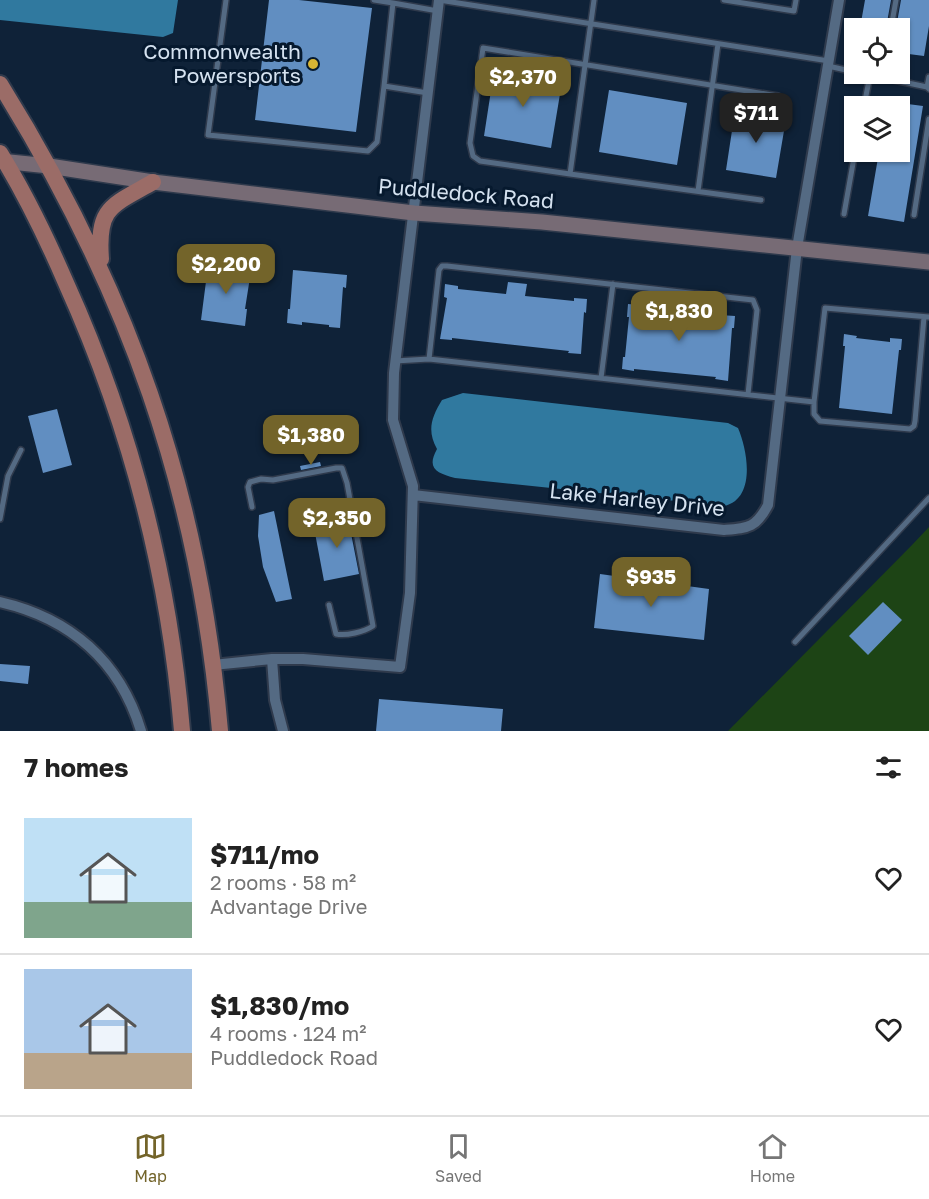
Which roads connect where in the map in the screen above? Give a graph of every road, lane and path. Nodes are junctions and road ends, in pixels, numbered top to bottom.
1 (226, 0) edge
2 (374, 0) edge
3 (594, 0) edge
4 (724, 0) edge
5 (796, 0) edge
6 (839, 0) edge
7 (896, 0) edge
8 (393, 3) junction
9 (439, 4) edge
10 (893, 18) edge
11 (592, 24) junction
12 (718, 44) junction
13 (828, 64) junction
14 (586, 66) junction
15 (844, 69) edge
16 (929, 77) edge
17 (910, 83) edge
18 (0, 84) edge
19 (384, 86) junction
20 (713, 86) junction
21 (928, 88) edge
22 (428, 93) junction
23 (778, 96) dead end
24 (929, 119) edge
25 (2, 158) edge
26 (853, 162) edge
27 (49, 165) junction
28 (570, 174) junction
29 (153, 182) junction
30 (698, 191) junction
31 (761, 200) dead end
32 (414, 213) junction
33 (844, 214) dead end
34 (914, 215) dead end
35 (797, 248) junction
36 (929, 262) edge
37 (102, 269) junction
38 (613, 284) junction
39 (927, 317) edge
40 (429, 359) junction
41 (395, 361) junction
42 (601, 378) junction
43 (748, 394) junction
44 (782, 398) junction
45 (814, 402) junction
46 (21, 450) dead end
47 (413, 495) junction
48 (929, 498) edge
49 (252, 507) dead end
50 (0, 519) edge
51 (0, 602) edge
52 (329, 605) dead end
53 (795, 642) dead end
54 (272, 659) junction
55 (213, 665) junction
56 (141, 731) edge
57 (182, 731) edge
58 (219, 731) edge
59 (283, 731) edge

1 - 19 lane
2 - 8 lane
3 - 11 lane
4 - 5 lane
6 - 13 street, Lake Harley Drive
7 - 10 lane
8 - 9 lane
8 - 19 lane
9 - 11 lane
9 - 22 street
11 - 12 lane
11 - 14 lane
12 - 13 lane
12 - 20 lane
13 - 15 lane
13 - 35 street, Lake Harley Drive
14 - 20 lane
14 - 28 lane
14 - 28 lane
16 - 21 lane
17 - 21 lane
18 - 27 main road
19 - 22 lane
20 - 23 lane
20 - 30 lane
22 - 32 street
24 - 34 lane
25 - 27 main road, Puddledock Road
25 - 57 main road
26 - 33 lane
27 - 29 main road, Puddledock Road
27 - 37 main road
28 - 30 lane
29 - 32 main road, Puddledock Road
29 - 37 main road
30 - 31 lane
32 - 35 main road, Puddledock Road
32 - 41 street
35 - 36 main road, Puddledock Road
35 - 44 street, Lake Harley Drive
37 - 55 main road
38 - 40 lane
38 - 42 lane
38 - 43 lane
39 - 45 lane
39 - 45 lane
40 - 41 lane
40 - 42 lane
41 - 47 street
42 - 43 lane
43 - 44 lane
44 - 45 lane
44 - 47 street, Lake Harley Drive
46 - 50 lane
47 - 54 street
48 - 53 lane
49 - 52 lane
51 - 56 street
54 - 55 street
54 - 59 street
55 - 58 main road

